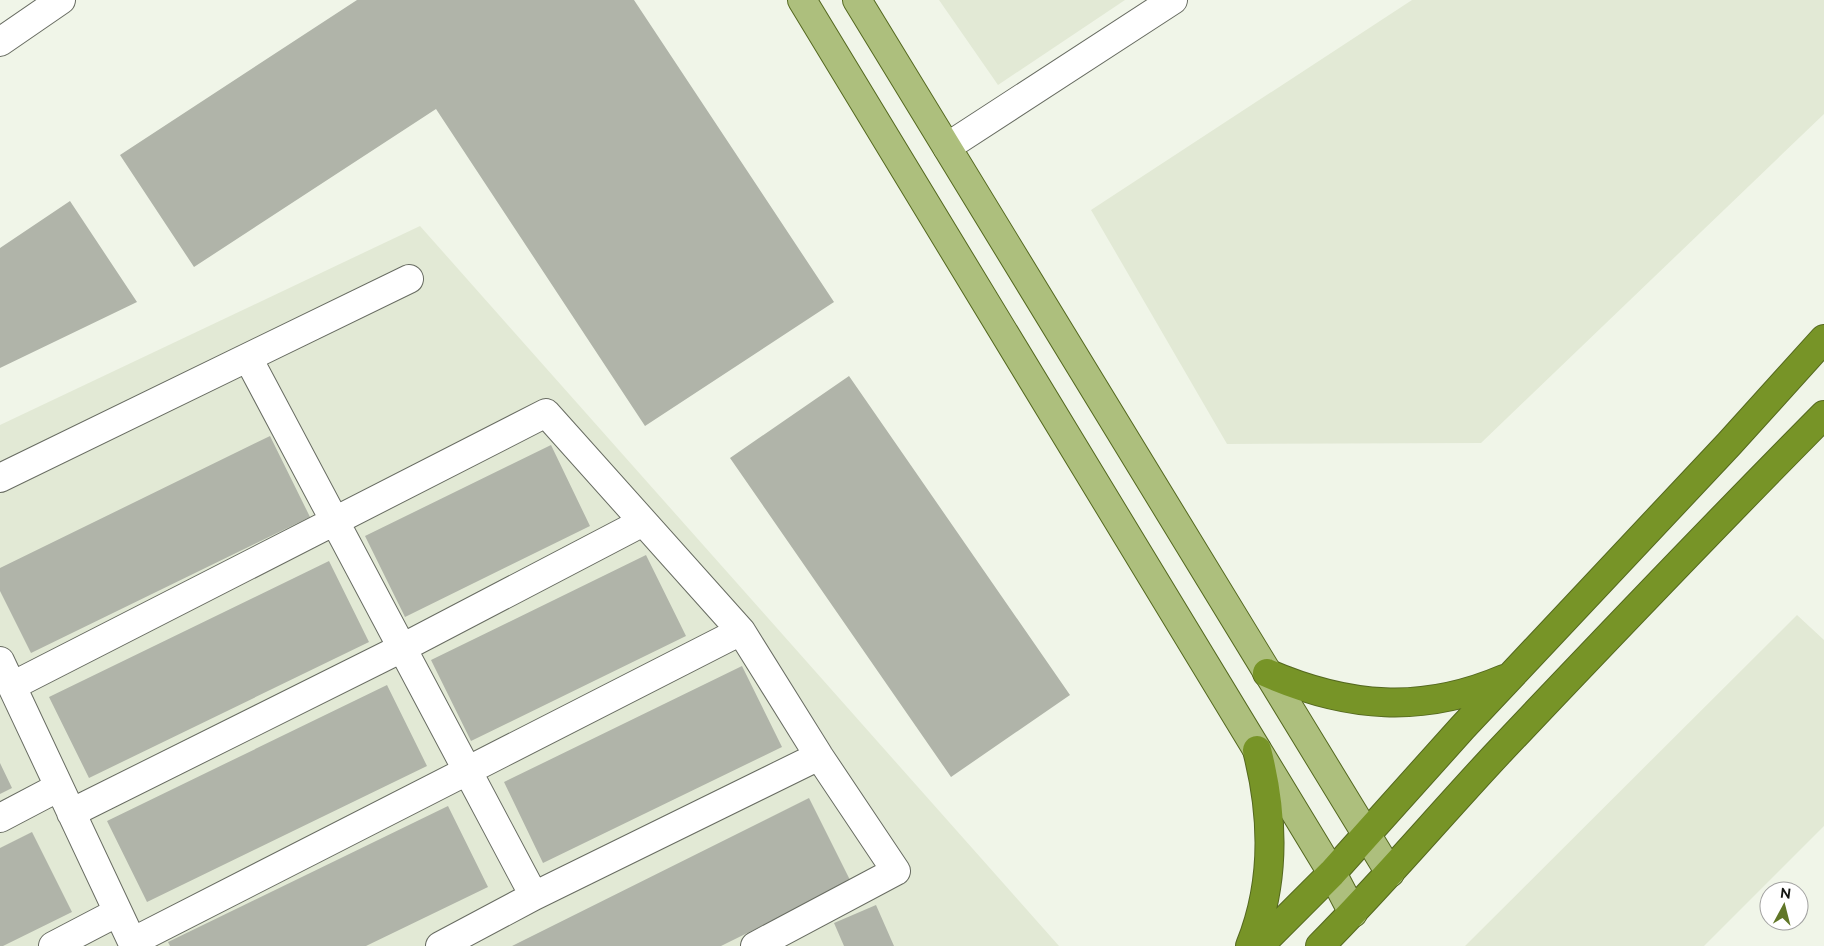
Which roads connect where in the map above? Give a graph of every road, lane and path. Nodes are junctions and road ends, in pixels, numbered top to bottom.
1 (61, 0) edge
2 (802, 0) edge
3 (857, 0) edge
4 (1173, 0) edge
5 (0, 42) edge
6 (947, 147) junction
7 (409, 279) dead end
8 (1824, 339) edge
9 (248, 358) junction
10 (1824, 415) edge
11 (0, 478) edge
12 (335, 521) junction
13 (644, 522) junction
14 (741, 632) junction
15 (402, 648) junction
16 (0, 661) edge
17 (1267, 673) junction
18 (1510, 676) junction
19 (12, 686) junction
20 (1257, 750) junction
21 (819, 756) junction
22 (467, 771) junction
23 (59, 787) junction
24 (71, 813) junction
25 (0, 818) edge
26 (1367, 835) junction
27 (1332, 873) junction
28 (1390, 873) junction
29 (534, 896) junction
30 (118, 912) junction
31 (1353, 913) junction
32 (133, 944) edge
33 (54, 946) edge
34 (440, 946) edge
35 (755, 946) edge
36 (1250, 946) edge
37 (1259, 946) edge
38 (1320, 946) edge

1 - 5 street
2 - 20 main road
3 - 6 main road
4 - 6 street
6 - 17 main road
7 - 9 street
8 - 18 highway
9 - 11 street
9 - 12 street
10 - 28 highway
12 - 13 street
12 - 15 street
12 - 19 street
13 - 14 street
13 - 15 street
14 - 21 street
14 - 22 street
15 - 22 street
15 - 24 street
16 - 19 street
17 - 18 highway
17 - 26 main road
18 - 26 highway
19 - 23 street
20 - 27 main road
20 - 36 highway
21 - 29 street
21 - 35 street
22 - 29 street
22 - 32 street
23 - 24 street
23 - 25 street
24 - 30 street
26 - 27 highway
26 - 28 main road
27 - 31 main road
27 - 37 highway
28 - 31 highway
29 - 34 street
30 - 32 street
30 - 33 street
31 - 38 highway

